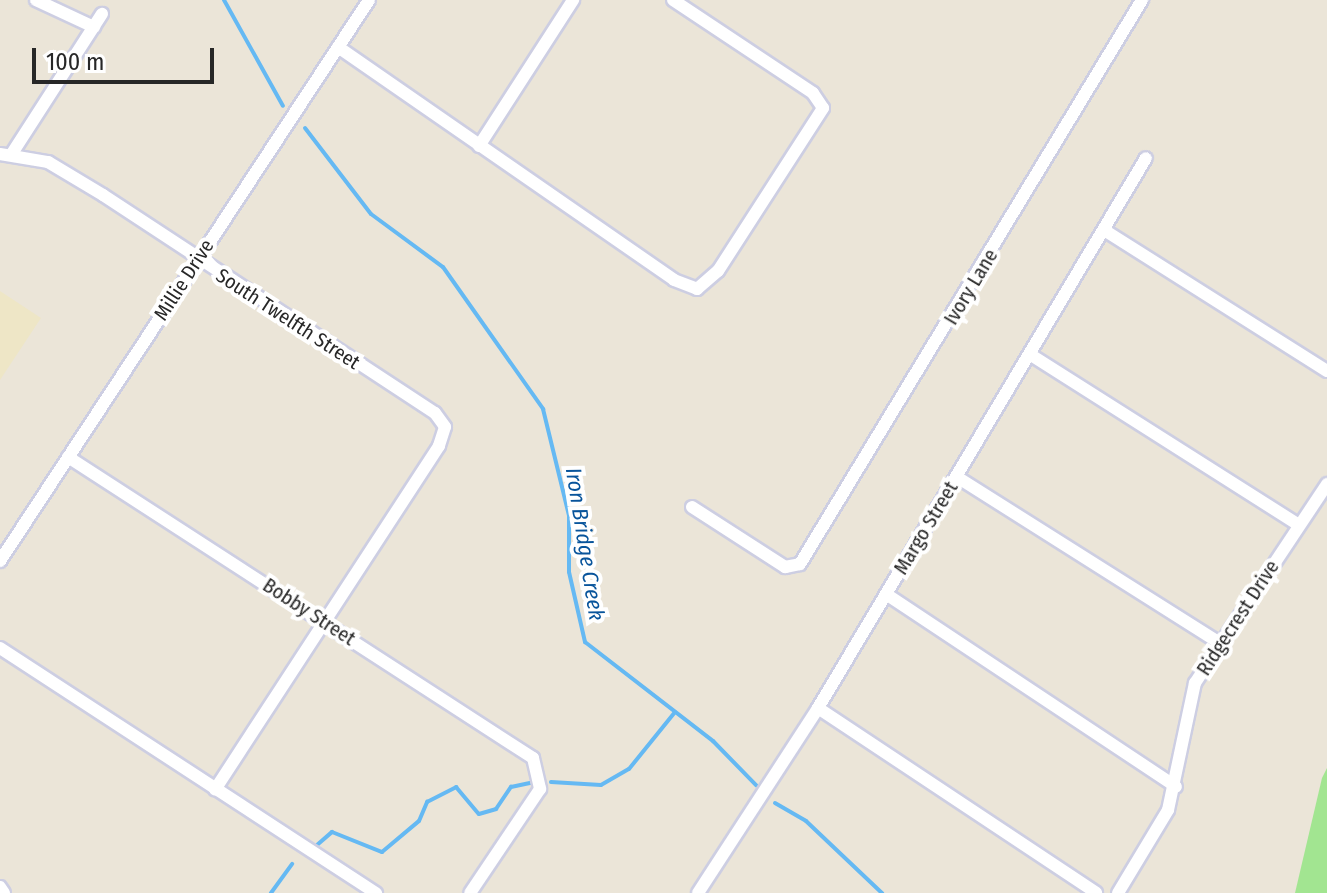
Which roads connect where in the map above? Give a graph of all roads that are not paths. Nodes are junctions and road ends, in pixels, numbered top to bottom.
1 (36, 0) edge
2 (369, 0) edge
3 (573, 0) edge
4 (673, 0) edge
5 (1142, 0) edge
6 (102, 14) dead end
7 (94, 27) junction
8 (338, 47) junction
9 (479, 146) junction
10 (6, 155) edge
11 (1146, 158) dead end
12 (1104, 230) junction
13 (197, 260) junction
14 (1031, 355) junction
15 (1327, 371) edge
16 (68, 457) junction
17 (957, 477) junction
18 (1327, 484) edge
19 (692, 507) dead end
20 (1299, 525) junction
21 (0, 561) edge
22 (886, 594) junction
23 (326, 623) junction
24 (1220, 643) junction
25 (0, 648) edge
26 (818, 708) junction
27 (1176, 787) junction
28 (215, 789) junction
29 (0, 887) edge
30 (4, 893) edge
31 (376, 893) edge
32 (470, 893) edge
33 (698, 893) edge
34 (1096, 893) edge
35 (1118, 893) edge

1 - 7 street
2 - 8 street, Millie Drive
3 - 9 street
4 - 9 street
5 - 19 street, Ivory Lane
6 - 7 street
7 - 10 street
8 - 9 street
8 - 13 street, Millie Drive
10 - 13 street, South Twelfth Street
11 - 12 street, Margo Street
12 - 14 street, Margo Street
12 - 15 street
13 - 16 street, Millie Drive
13 - 23 street, South Twelfth Street
14 - 17 street, Margo Street
14 - 20 street
16 - 21 street, Millie Drive
16 - 23 street, Bobby Street
17 - 22 street, Margo Street
17 - 24 street
18 - 20 street, Ridgecrest Drive
20 - 24 street, Ridgecrest Drive
22 - 26 street, Margo Street
22 - 27 street
23 - 28 street
23 - 32 street, Bobby Street
24 - 27 street, Ridgecrest Drive
25 - 28 street
26 - 33 street, Margo Street
26 - 34 street
27 - 35 street, Ridgecrest Drive
28 - 31 street
29 - 30 street

